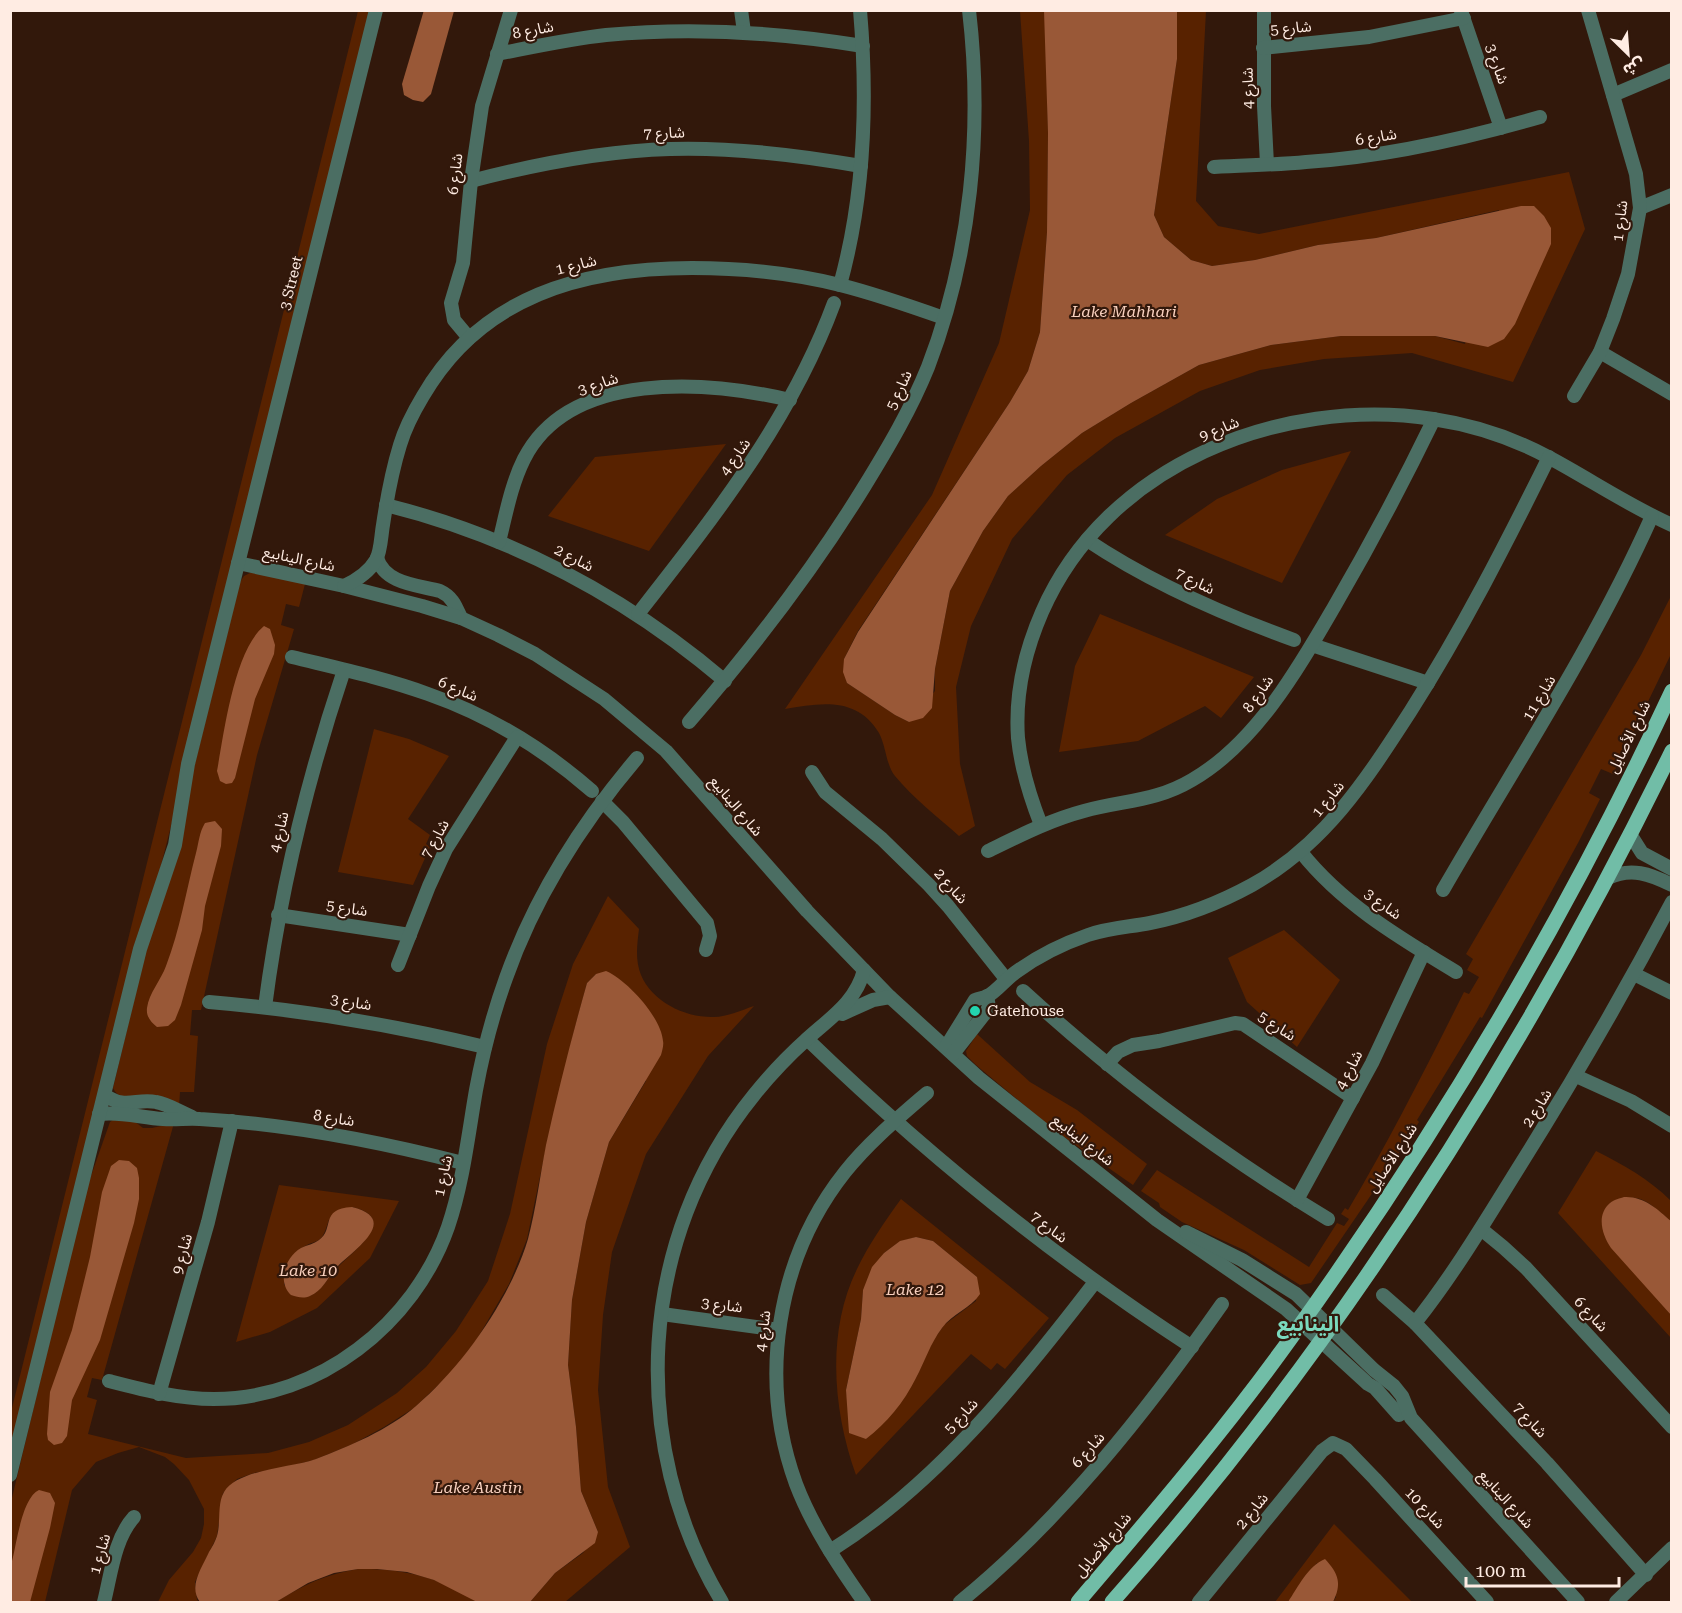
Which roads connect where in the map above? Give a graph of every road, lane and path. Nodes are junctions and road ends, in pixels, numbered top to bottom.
1 (376, 10) edge
2 (511, 10) edge
3 (741, 10) edge
4 (860, 10) edge
5 (969, 10) edge
6 (1264, 10) edge
7 (1588, 10) edge
8 (1462, 14) edge
9 (744, 32) junction
10 (863, 46) junction
11 (1263, 48) junction
12 (497, 54) junction
13 (1671, 70) edge
14 (1613, 95) junction
15 (1540, 117) dead end
16 (1501, 128) junction
17 (1268, 164) junction
18 (861, 166) junction
19 (1214, 167) dead end
20 (471, 181) junction
21 (1671, 195) edge
22 (1640, 208) junction
23 (840, 285) junction
24 (834, 303) dead end
25 (944, 318) junction
26 (469, 338) junction
27 (1600, 351) junction
28 (1671, 394) edge
29 (1574, 396) dead end
30 (790, 400) junction
31 (1434, 419) junction
32 (1549, 457) junction
33 (386, 505) junction
34 (1652, 516) junction
35 (1671, 525) edge
36 (1087, 540) junction
37 (499, 542) junction
38 (377, 558) junction
39 (238, 563) junction
40 (344, 586) junction
41 (638, 614) junction
42 (461, 618) junction
43 (1294, 640) dead end
44 (1312, 645) junction
45 (292, 657) dead end
46 (344, 670) junction
47 (725, 681) junction
48 (1428, 683) junction
49 (1671, 691) edge
50 (689, 722) dead end
51 (517, 737) junction
52 (1671, 751) edge
53 (637, 758) dead end
54 (812, 772) dead end
55 (597, 796) junction
56 (1041, 825) junction
57 (1630, 834) junction
58 (988, 851) dead end
59 (1301, 852) junction
60 (1647, 857) junction
61 (1671, 869) edge
62 (1639, 873) junction
63 (1608, 878) junction
64 (1671, 885) edge
65 (1443, 890) dead end
66 (1671, 892) edge
67 (1671, 902) edge
68 (278, 915) junction
69 (410, 935) junction
70 (706, 950) dead end
71 (1424, 952) junction
72 (398, 965) dead end
73 (864, 970) junction
74 (1456, 972) dead end
75 (1634, 974) junction
76 (1006, 980) junction
77 (1023, 991) dead end
78 (1671, 993) edge
79 (890, 997) junction
80 (209, 1002) dead end
81 (265, 1007) junction
82 (825, 1024) junction
83 (807, 1039) junction
84 (485, 1047) junction
85 (949, 1050) junction
86 (1107, 1064) junction
87 (1576, 1076) junction
88 (927, 1093) dead end
89 (105, 1095) junction
90 (1353, 1098) junction
91 (142, 1102) junction
92 (167, 1113) junction
93 (99, 1114) junction
94 (140, 1116) junction
95 (232, 1121) junction
96 (895, 1122) junction
97 (1671, 1126) edge
98 (463, 1162) junction
99 (1133, 1200) junction
100 (1297, 1200) junction
101 (1328, 1219) dead end
102 (1481, 1229) junction
103 (1095, 1282) junction
104 (1383, 1294) dead end
105 (1222, 1304) dead end
106 (1312, 1308) junction
107 (662, 1314) junction
108 (1302, 1323) junction
109 (1415, 1323) junction
110 (1330, 1326) junction
111 (778, 1330) junction
112 (1320, 1340) junction
113 (1192, 1347) junction
114 (1373, 1379) junction
115 (109, 1381) dead end
116 (159, 1394) junction
117 (1405, 1416) junction
118 (1671, 1426) edge
119 (1333, 1443) joint
120 (10, 1475) edge
121 (134, 1517) dead end
122 (1671, 1548) edge
123 (830, 1551) junction
124 (1646, 1575) junction
125 (104, 1602) edge
126 (723, 1602) edge
127 (864, 1602) edge
128 (960, 1602) edge
129 (1078, 1602) edge
130 (1112, 1602) edge
131 (1199, 1602) edge
132 (1487, 1602) edge
133 (1578, 1602) edge
134 (1616, 1602) edge

1 - 39 street, 3 Street
2 - 12 street, شارع 6
3 - 9 street
4 - 10 street
5 - 25 street, شارع 5
6 - 11 street, شارع 4
7 - 14 street, شارع 1
8 - 11 street, شارع 5
8 - 16 street, شارع 3
9 - 10 street, شارع 8
9 - 12 street, شارع 8
10 - 18 street
11 - 17 street, شارع 4
12 - 20 street, شارع 6
13 - 14 street
14 - 22 street, شارع 1
15 - 16 street, شارع 6
16 - 17 street, شارع 6
17 - 19 street, شارع 6
18 - 20 street, شارع 7
18 - 23 street
20 - 26 street, شارع 6
21 - 22 street
22 - 27 street, شارع 1
23 - 25 street, شارع 1
23 - 26 street, شارع 1
24 - 30 street, شارع 4
25 - 47 street, شارع 5
26 - 33 street, شارع 1
27 - 28 street
27 - 29 street, شارع 1
30 - 37 street, شارع 3
30 - 41 street, شارع 4
31 - 32 street, شارع 9
31 - 36 street, شارع 9
31 - 44 street, شارع 8
32 - 34 street, شارع 9
32 - 48 street, شارع 1
33 - 37 street, شارع 2
33 - 38 street, شارع 1
34 - 35 street, شارع 9
34 - 65 street, شارع 11
36 - 43 street, شارع 7
36 - 56 street, شارع 9
37 - 41 street, شارع 2
38 - 40 street
38 - 42 street
39 - 40 street, شارع الينابيع
39 - 89 street, 3 Street
40 - 42 street, شارع الينابيع
41 - 47 street, شارع 2
42 - 73 street, شارع الينابيع
44 - 48 street
44 - 56 street, شارع 8
45 - 46 street, شارع 6
46 - 51 street, شارع 6
46 - 68 street, شارع 4
47 - 50 street, شارع 5
48 - 59 street, شارع 1
49 - 106 main road, شارع الأصايل
51 - 55 street, شارع 6
51 - 69 street, شارع 7
52 - 57 main road
53 - 55 street, شارع 1
54 - 76 street, شارع 2
55 - 70 street
55 - 84 street, شارع 1
56 - 58 street, شارع 8
57 - 60 street
57 - 63 main road
59 - 71 street, شارع 3
59 - 76 street, شارع 1
60 - 61 street
60 - 62 street
62 - 63 street
62 - 64 street
62 - 66 street
63 - 110 main road
67 - 75 street, شارع 2
68 - 69 street, شارع 5
68 - 81 street, شارع 4
69 - 72 street, شارع 7
71 - 74 street, شارع 3
71 - 90 street, شارع 4
73 - 79 street, شارع الينابيع
73 - 82 street
75 - 78 street
75 - 87 street, شارع 2
76 - 85 street, شارع 1
77 - 86 street
79 - 82 street
79 - 85 street, شارع الينابيع
80 - 81 street, شارع 3
81 - 84 street, شارع 3
82 - 83 street
83 - 96 street
83 - 107 street
84 - 98 street, شارع 1
85 - 99 street, شارع الينابيع
86 - 90 street, شارع 5
86 - 100 street
87 - 97 street
87 - 102 street, شارع 2
88 - 96 street, شارع 4
89 - 91 street, شارع 8
89 - 93 street, 3 Street
90 - 100 street, شارع 4
91 - 92 street, شارع 8
91 - 94 street
92 - 94 street
92 - 95 street, شارع 8
93 - 94 street
93 - 120 street, 3 Street
95 - 98 street, شارع 8
95 - 116 street, شارع 9
96 - 103 street, شارع 7
96 - 111 street, شارع 4
98 - 116 street, شارع 1
99 - 106 street, شارع الينابيع
99 - 108 street, شارع الينابيع
100 - 101 street
102 - 109 street, شارع 2
102 - 118 street, شارع 6
103 - 113 street, شارع 7
103 - 123 street, شارع 5
104 - 109 street, شارع 7
105 - 113 street, شارع 6
106 - 108 main road, شارع الأصايل
106 - 110 street, شارع الينابيع
107 - 111 street, شارع 3
107 - 126 street
108 - 112 street, شارع الينابيع
108 - 129 main road, شارع الأصايل
109 - 124 street, شارع 7
110 - 112 main road
110 - 114 street, شارع الينابيع
111 - 123 street, شارع 4
112 - 114 street, شارع الينابيع
112 - 130 main road
113 - 128 street, شارع 6
114 - 117 street, شارع الينابيع
114 - 117 street, شارع الينابيع
115 - 116 street, شارع 1
117 - 133 street, شارع الينابيع
119 - 131 street, شارع 2
119 - 132 street, شارع 10
121 - 125 street, شارع 1
122 - 124 street
123 - 127 street, شارع 4
124 - 134 street

